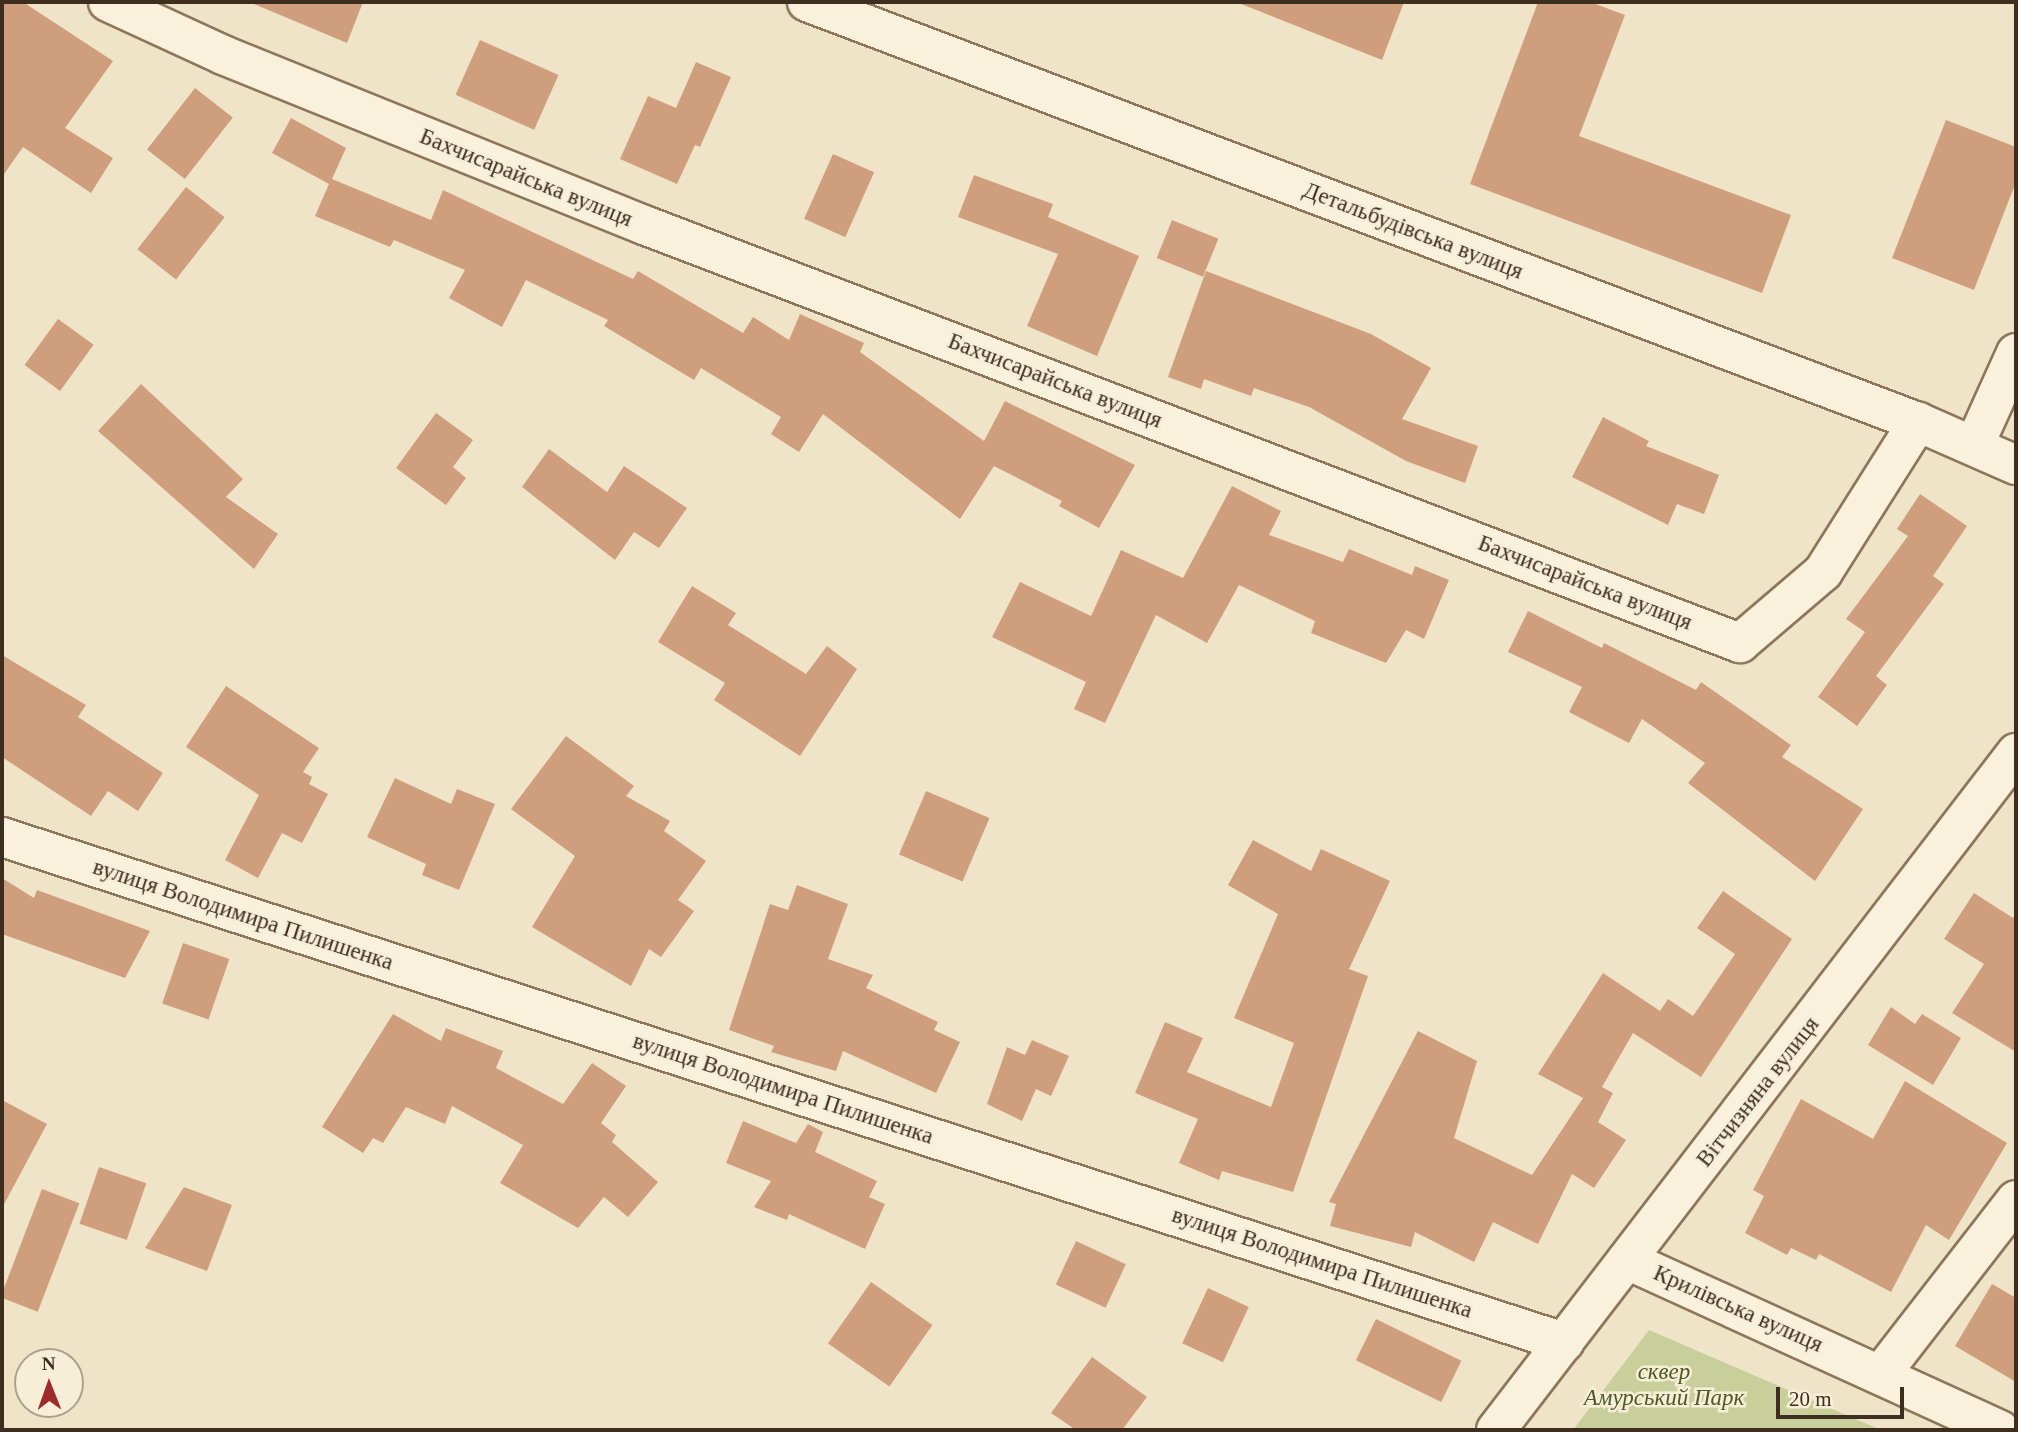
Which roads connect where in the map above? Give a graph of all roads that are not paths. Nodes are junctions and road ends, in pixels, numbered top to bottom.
1 (108, 2) edge
2 (807, 2) edge
3 (2016, 353) edge
4 (1918, 422) junction
5 (1975, 446) junction
6 (2016, 465) edge
7 (2016, 752) edge
8 (2, 836) edge
9 (2016, 1200) edge
10 (1627, 1259) junction
11 (1563, 1342) junction
12 (1881, 1374) junction
13 (1496, 1430) edge
14 (2000, 1430) edge

1 - 4 street, Бахчисарайська вулиця
2 - 4 street, Детальбудівська вулиця
3 - 5 street
4 - 5 street, Детальбудівська вулиця
5 - 6 street, Детальбудівська вулиця
7 - 10 street, Вітчизняна вулиця
8 - 11 street, вулиця Володимира Пилишенка
9 - 12 street
10 - 11 street, Вітчизняна вулиця
10 - 12 street, Крилівська вулиця
11 - 13 street, Вітчизняна вулиця
12 - 14 street, Крилівська вулиця

